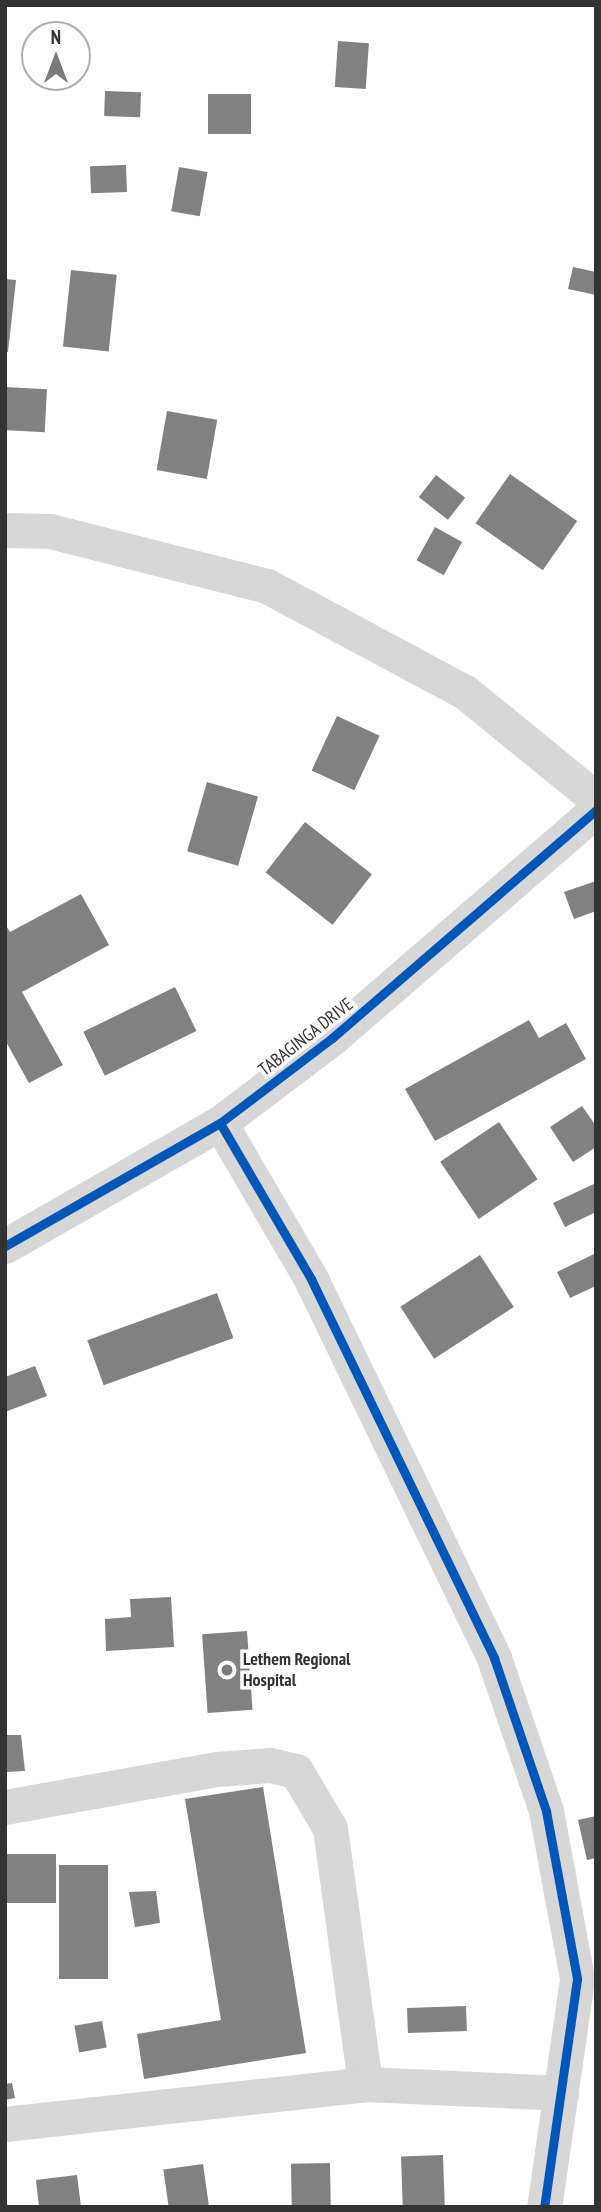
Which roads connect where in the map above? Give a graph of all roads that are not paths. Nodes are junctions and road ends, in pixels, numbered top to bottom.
1 (5, 530) edge
2 (596, 799) edge
3 (596, 810) edge
4 (220, 1123) junction
5 (5, 1246) edge
6 (5, 1808) edge
7 (587, 1978) edge
8 (365, 2084) junction
9 (561, 2093) junction
10 (5, 2124) edge
11 (544, 2207) edge

1 - 2 street
3 - 4 street, TABAGINGA DRIVE
4 - 5 street, TABAGINGA DRIVE
4 - 7 street
6 - 8 street
7 - 9 street
8 - 9 street
8 - 10 street
9 - 11 street

